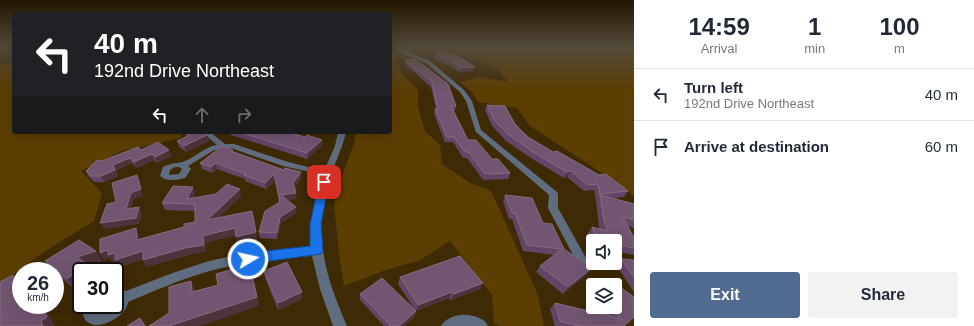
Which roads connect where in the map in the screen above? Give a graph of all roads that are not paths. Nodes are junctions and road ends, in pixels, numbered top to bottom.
1 (428, 62) edge
2 (208, 134) edge
3 (342, 134) edge
4 (222, 146) junction
5 (184, 165) dead end
6 (328, 174) junction
7 (317, 251) junction
8 (582, 261) edge
9 (124, 293) edge
10 (89, 314) edge
11 (115, 314) edge
12 (340, 326) edge
13 (448, 326) edge
14 (481, 326) edge

1 - 8 street
2 - 4 street
3 - 6 street
4 - 5 street
4 - 6 street
6 - 7 street
7 - 9 street
7 - 12 street
10 - 11 street
13 - 14 street

